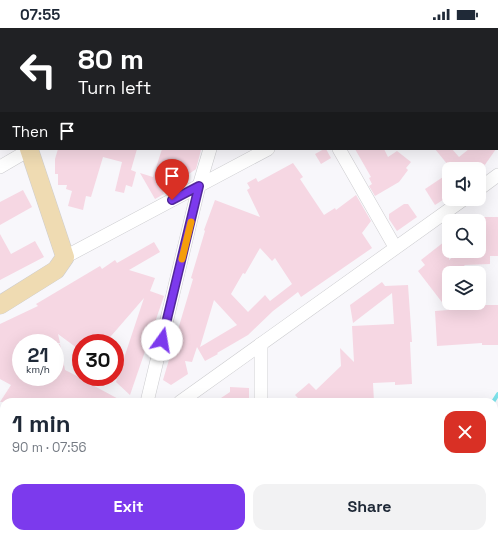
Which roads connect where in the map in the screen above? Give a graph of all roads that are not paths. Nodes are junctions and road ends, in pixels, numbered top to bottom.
1 (210, 150) edge
2 (266, 150) edge
3 (339, 150) edge
4 (23, 151) edge
5 (0, 167) edge
6 (498, 175) edge
7 (486, 183) edge
8 (199, 186) junction
9 (454, 206) edge
10 (395, 247) junction
11 (65, 257) junction
12 (0, 305) edge
13 (261, 344) junction
14 (149, 398) edge
15 (186, 398) edge
16 (261, 398) edge

1 - 8 street
2 - 8 street
3 - 10 street
4 - 5 street
4 - 11 street
6 - 7 street
8 - 11 street
8 - 14 street
9 - 10 street
10 - 13 street
11 - 12 street
13 - 15 street
13 - 16 street

